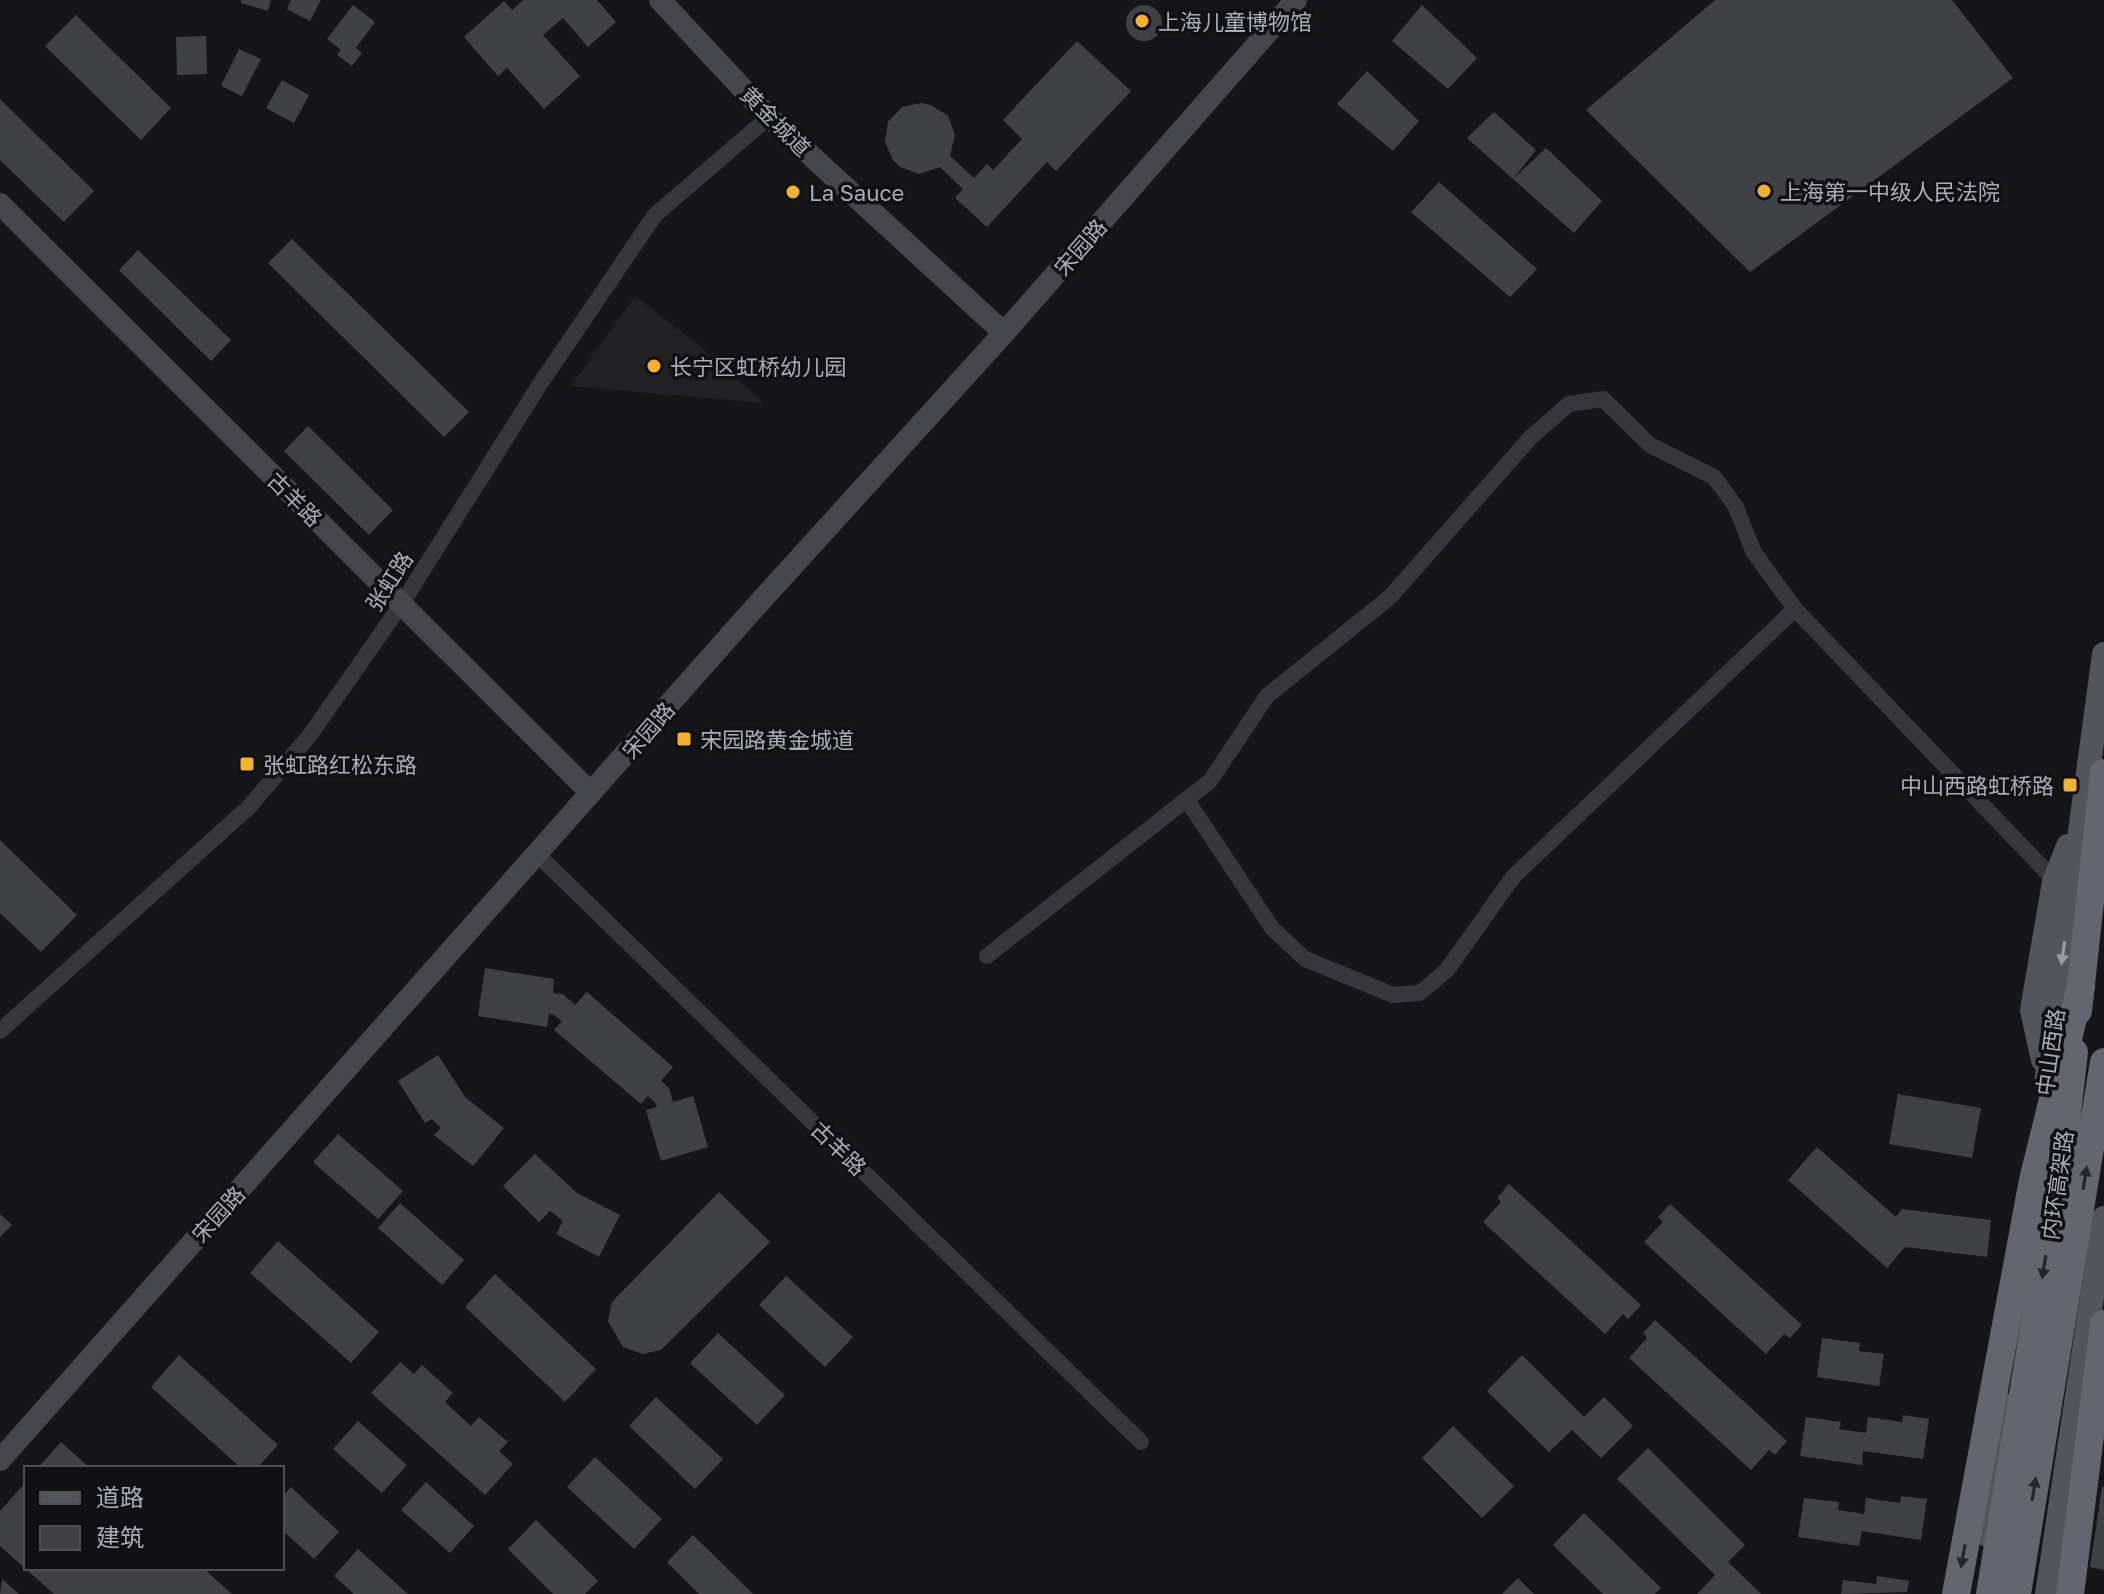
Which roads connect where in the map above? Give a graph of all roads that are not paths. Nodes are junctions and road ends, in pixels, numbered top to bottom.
1 (660, 0) edge
2 (1296, 0) edge
3 (769, 117) junction
4 (0, 204) edge
5 (1004, 333) junction
6 (401, 605) junction
7 (1795, 609) junction
8 (2104, 654) edge
9 (2104, 773) edge
10 (591, 793) junction
11 (1187, 800) junction
12 (537, 854) junction
13 (2062, 889) junction
14 (987, 956) dead end
15 (2081, 986) junction
16 (0, 1031) edge
17 (2104, 1062) edge
18 (2104, 1218) edge
19 (2104, 1324) edge
20 (1141, 1442) dead end
21 (0, 1460) edge
22 (1956, 1594) edge
23 (1978, 1594) edge
24 (1990, 1594) edge
25 (2017, 1594) edge
26 (2054, 1594) edge

1 - 3 main road, 黄金城道
2 - 5 main road, 宋园路
3 - 5 main road, 黄金城道
3 - 6 street, 张虹路
4 - 6 main road, 古羊路
5 - 10 main road, 宋园路
6 - 10 main road, 古羊路
6 - 16 street, 张虹路
7 - 11 street
7 - 11 street
7 - 13 street
8 - 13 main road, 中山西路
9 - 15 highway, 内环高架路
10 - 12 main road, 宋园路
11 - 14 street
12 - 20 street, 古羊路
12 - 21 main road, 宋园路
13 -> 23 main road, 中山西路
15 -> 22 highway, bridge
15 -> 24 highway, 内环高架路, bridge
25 -> 17 highway, 内环高架路
18 - 26 main road
19 - 26 highway, bridge

